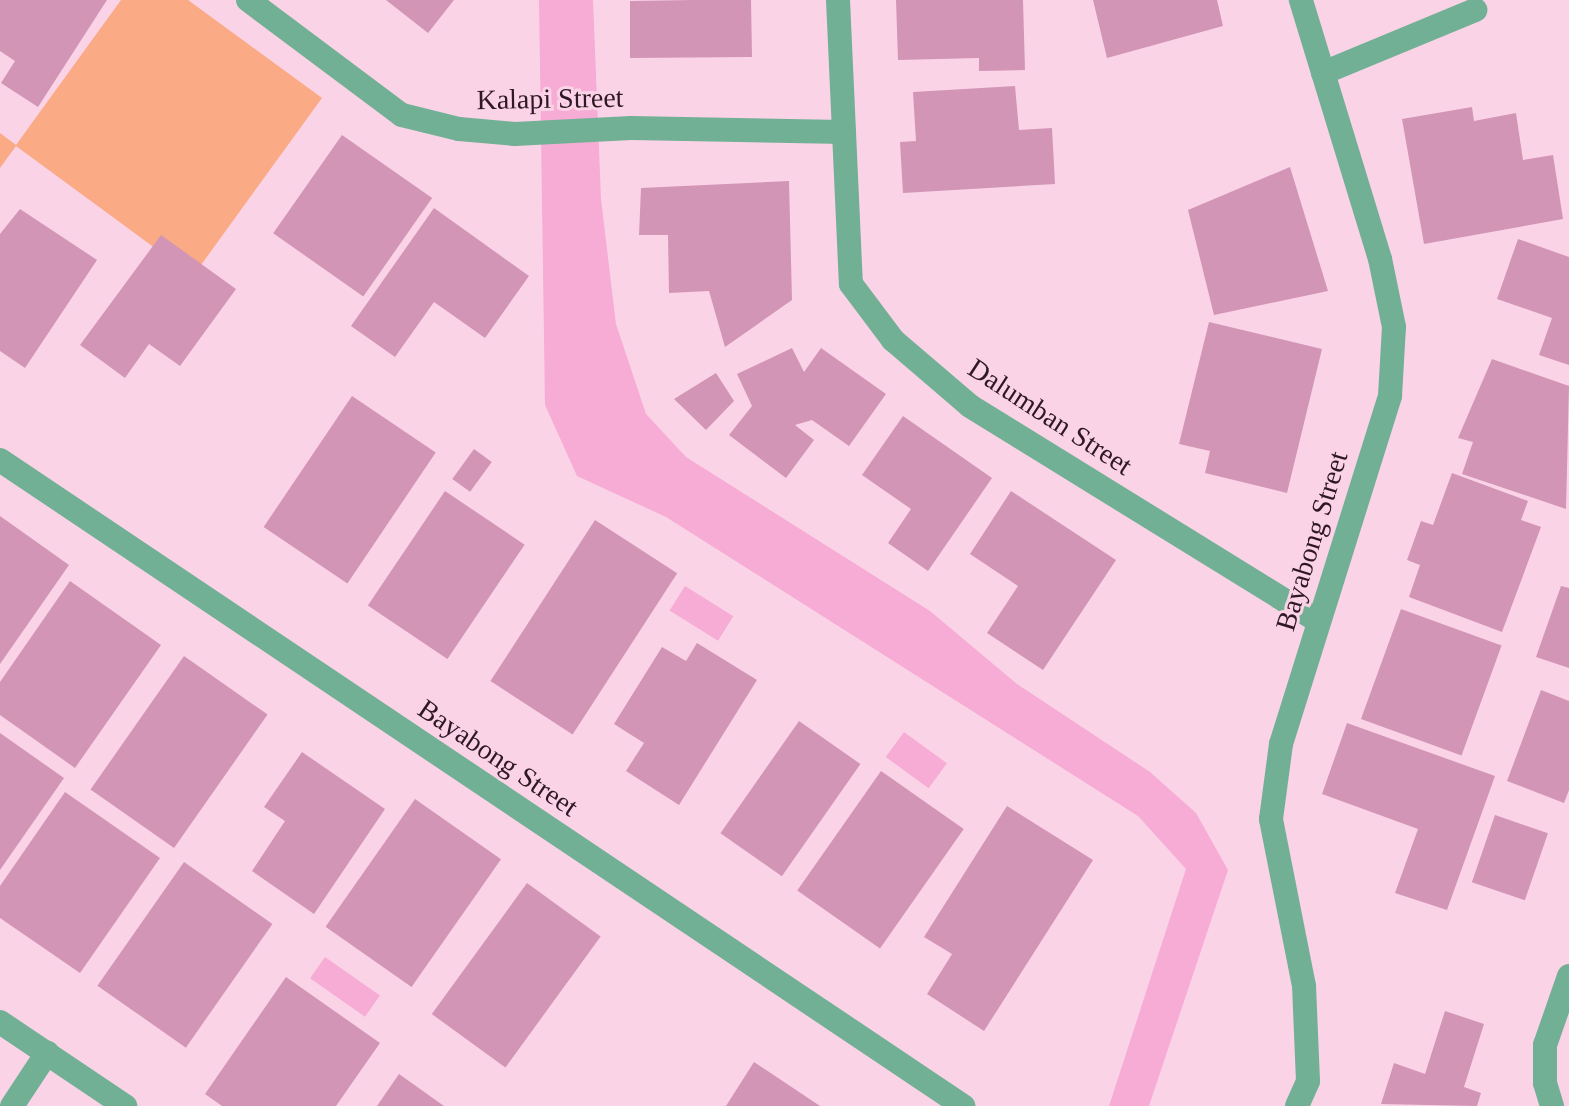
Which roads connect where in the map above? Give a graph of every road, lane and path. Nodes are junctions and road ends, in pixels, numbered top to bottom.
1 (248, 0) edge
2 (838, 0) edge
3 (1301, 0) edge
4 (1475, 10) dead end
5 (1323, 73) junction
6 (844, 132) junction
7 (0, 460) edge
8 (1318, 621) junction
9 (1569, 976) edge
10 (0, 1022) edge
11 (47, 1053) junction
12 (12, 1106) edge
13 (125, 1106) edge
14 (963, 1106) edge
15 (1297, 1106) edge
16 (1552, 1106) edge

1 - 6 street, Kalapi Street
2 - 6 street, Dalumban Street
3 - 5 street, Bayabong Street
4 - 5 street
5 - 8 street, Bayabong Street
6 - 8 street, Dalumban Street
7 - 14 street, Bayabong Street
8 - 15 street, Bayabong Street
9 - 16 street
10 - 11 street
11 - 12 street
11 - 13 street

